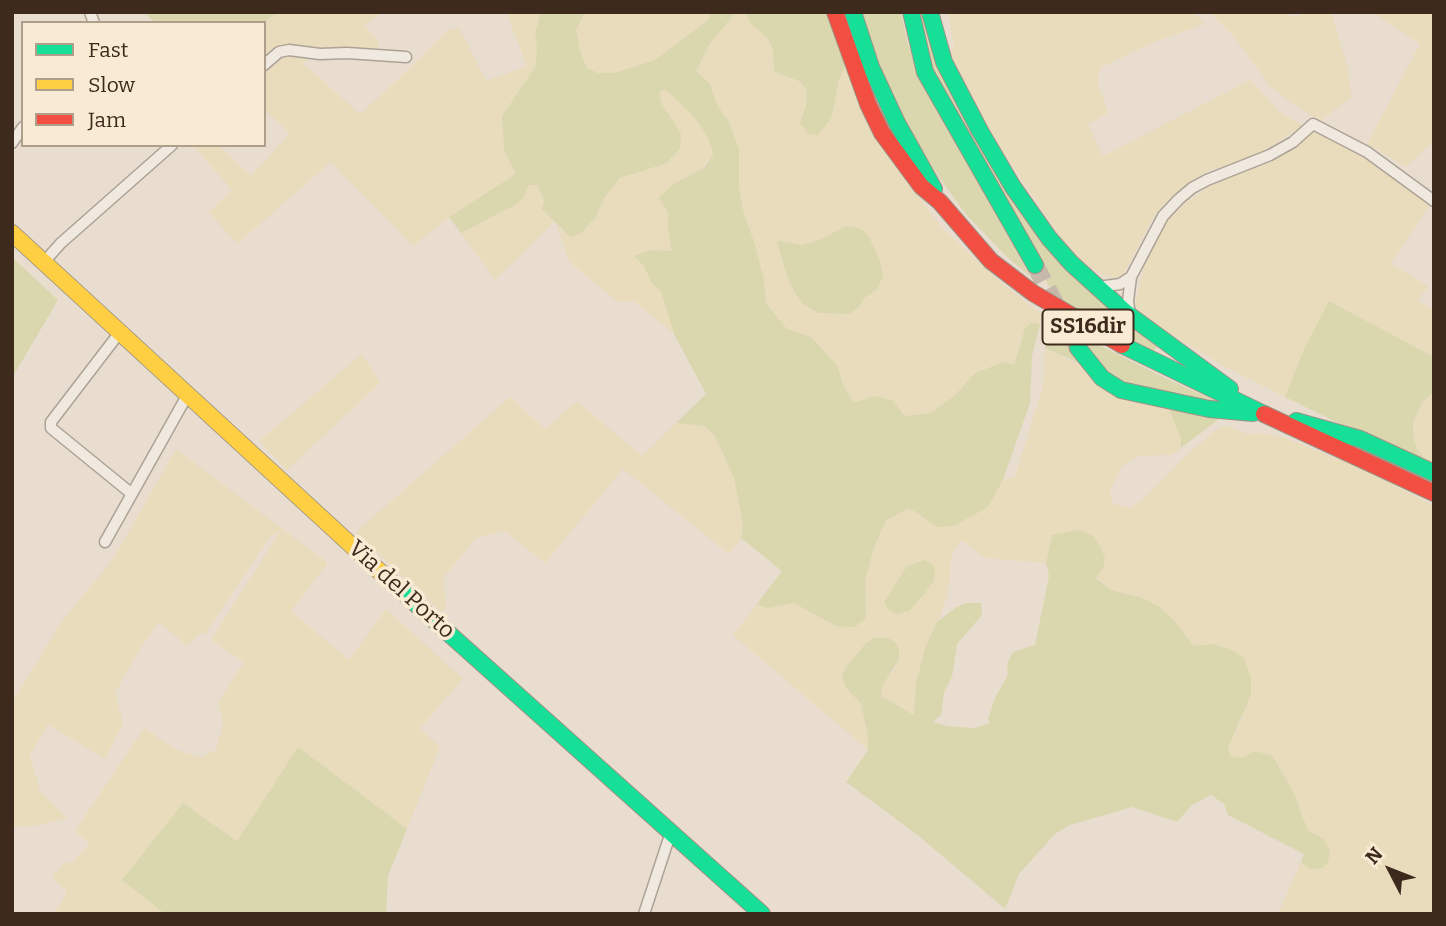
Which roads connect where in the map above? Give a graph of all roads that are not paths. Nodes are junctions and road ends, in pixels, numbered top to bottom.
1 (835, 12) edge
2 (853, 12) edge
3 (911, 12) edge
4 (930, 12) edge
5 (406, 57) dead end
6 (266, 63) edge
7 (170, 147) edge
8 (1434, 201) edge
9 (940, 202) junction
10 (12, 233) edge
11 (44, 262) junction
12 (1035, 265) tunnel mouth
13 (1131, 277) junction
14 (1096, 288) junction
15 (1130, 315) junction
16 (120, 332) junction
17 (1078, 348) tunnel mouth
18 (188, 394) junction
19 (1264, 414) junction
20 (1434, 474) edge
21 (1434, 493) edge
22 (132, 494) junction
23 (105, 542) dead end
24 (671, 832) junction
25 (644, 914) edge
26 (762, 914) edge

1 - 9 main road
2 - 9 main road
3 - 12 main road
4 - 14 main road, SS16dir
5 - 6 street
7 - 11 street
8 - 13 street
9 - 19 main road, SS16dir
10 - 11 main road, Via del Porto
11 - 16 main road, Via del Porto
13 - 14 street
13 - 15 street
14 - 15 main road, SS16dir
15 - 19 main road, SS16dir
16 - 18 main road, Via del Porto
16 - 22 street
17 - 19 main road, SS16dir
18 - 22 street
18 - 24 main road, Via del Porto
19 - 20 main road, SS16dir
19 - 21 main road, SS16dir
22 - 23 street
24 - 25 street
24 - 26 main road, Via del Porto

